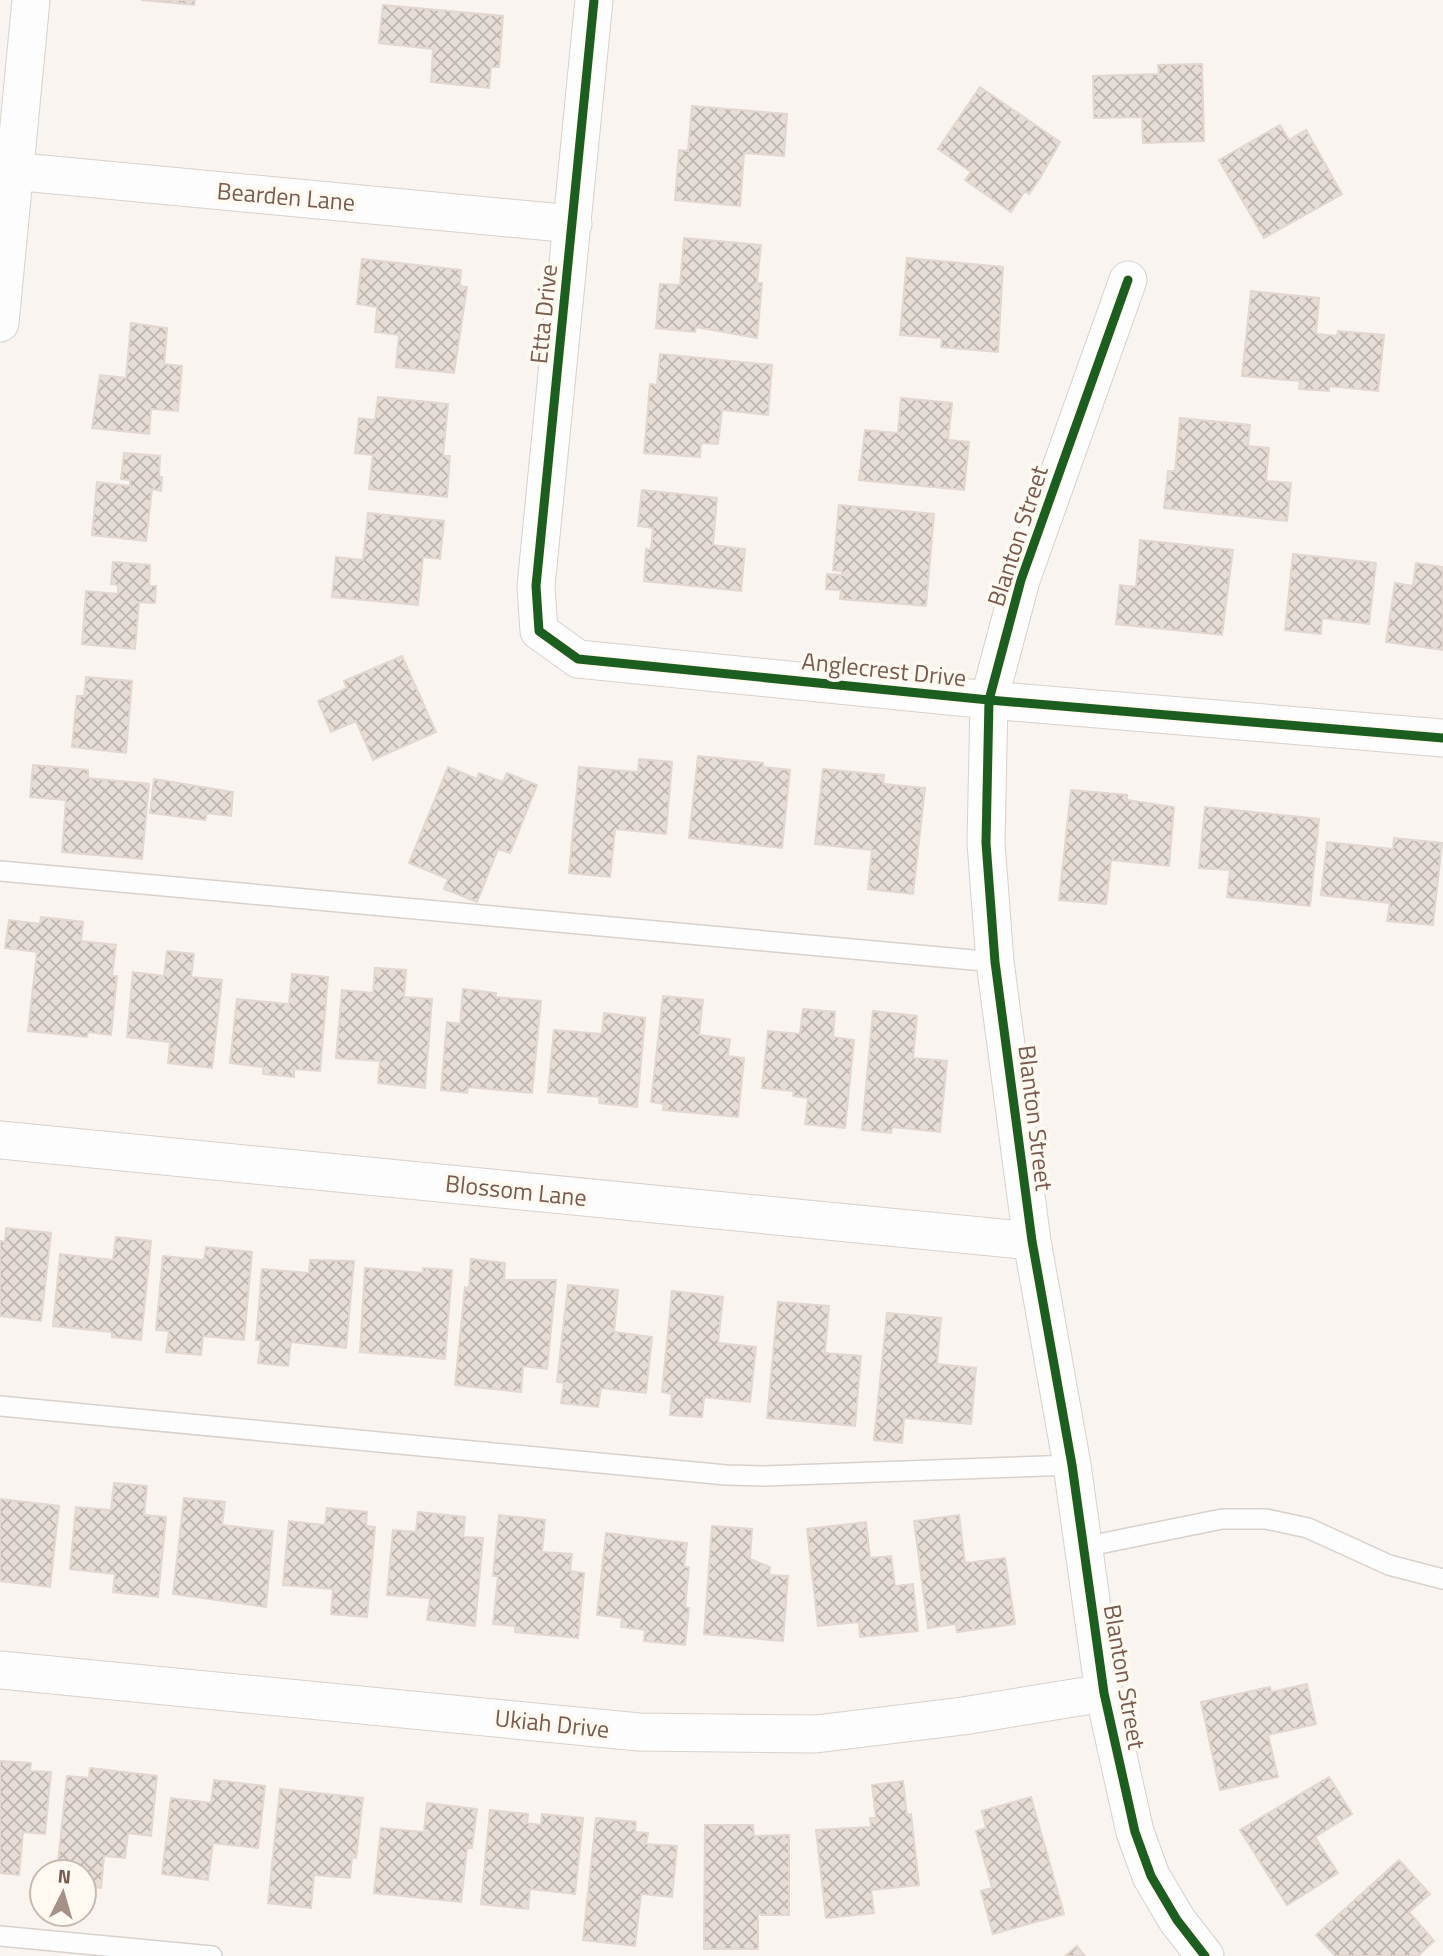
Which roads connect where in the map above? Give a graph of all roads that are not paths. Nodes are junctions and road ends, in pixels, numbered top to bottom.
1 (31, 0) edge
2 (594, 0) edge
3 (7, 171) edge
4 (573, 224) junction
5 (1128, 280) dead end
6 (0, 323) edge
7 (539, 631) joint
8 (989, 700) junction
9 (1443, 738) edge
10 (0, 871) edge
11 (995, 962) junction
12 (0, 1140) edge
13 (1031, 1241) junction
14 (0, 1406) edge
15 (1072, 1465) junction
16 (1084, 1547) junction
17 (1443, 1579) edge
18 (0, 1670) edge
19 (1104, 1693) junction
20 (0, 1936) edge
21 (212, 1956) edge
22 (1205, 1956) edge

1 - 3 street
2 - 4 street, Etta Drive
3 - 4 street, Bearden Lane
3 - 6 street
4 - 7 street, Etta Drive
5 - 8 street, Blanton Street
7 - 8 street, Anglecrest Drive
8 - 9 street, Anglecrest Drive
8 - 11 street, Blanton Street
10 - 11 lane
11 - 13 street, Blanton Street
12 - 13 street, Blossom Lane
13 - 15 street, Blanton Street
14 - 15 lane
15 - 16 street, Blanton Street
16 - 17 lane
16 - 19 street, Blanton Street
18 - 19 street, Ukiah Drive
19 - 22 street, Blanton Street
20 - 21 lane

